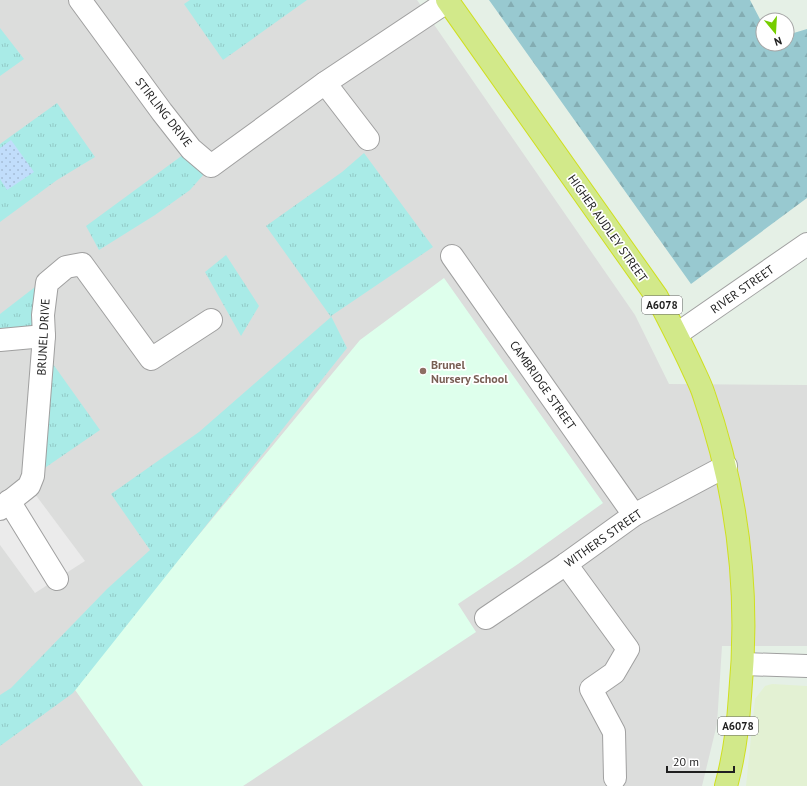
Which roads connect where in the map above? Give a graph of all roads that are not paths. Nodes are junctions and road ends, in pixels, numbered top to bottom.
1 (80, 0) edge
2 (448, 0) edge
3 (325, 83) junction
4 (368, 139) dead end
5 (807, 244) edge
6 (452, 256) dead end
7 (211, 320) dead end
8 (677, 334) junction
9 (44, 336) junction
10 (0, 340) edge
11 (726, 466) junction
12 (5, 505) edge
13 (634, 515) junction
14 (566, 564) junction
15 (58, 579) dead end
16 (486, 618) dead end
17 (744, 664) junction
18 (807, 666) edge
19 (615, 778) dead end
20 (726, 786) edge

1 - 3 street, STIRLING DRIVE
2 - 3 street, STIRLING DRIVE
2 - 8 highway, HIGHER AUDLEY STREET / A6078
3 - 4 street
5 - 8 street, RIVER STREET
6 - 13 street, CAMBRIDGE STREET
7 - 9 street, BRUNEL DRIVE
8 - 11 highway, HIGHER AUDLEY STREET / A6078
9 - 10 street
9 - 12 street, BRUNEL DRIVE
11 - 13 street, WITHERS STREET
11 - 17 highway, HIGHER AUDLEY STREET / A6078
12 - 15 street
13 - 14 street, WITHERS STREET
14 - 16 street, WITHERS STREET
14 - 19 street
17 - 18 street
17 - 20 highway, HIGHER AUDLEY STREET / A6078

